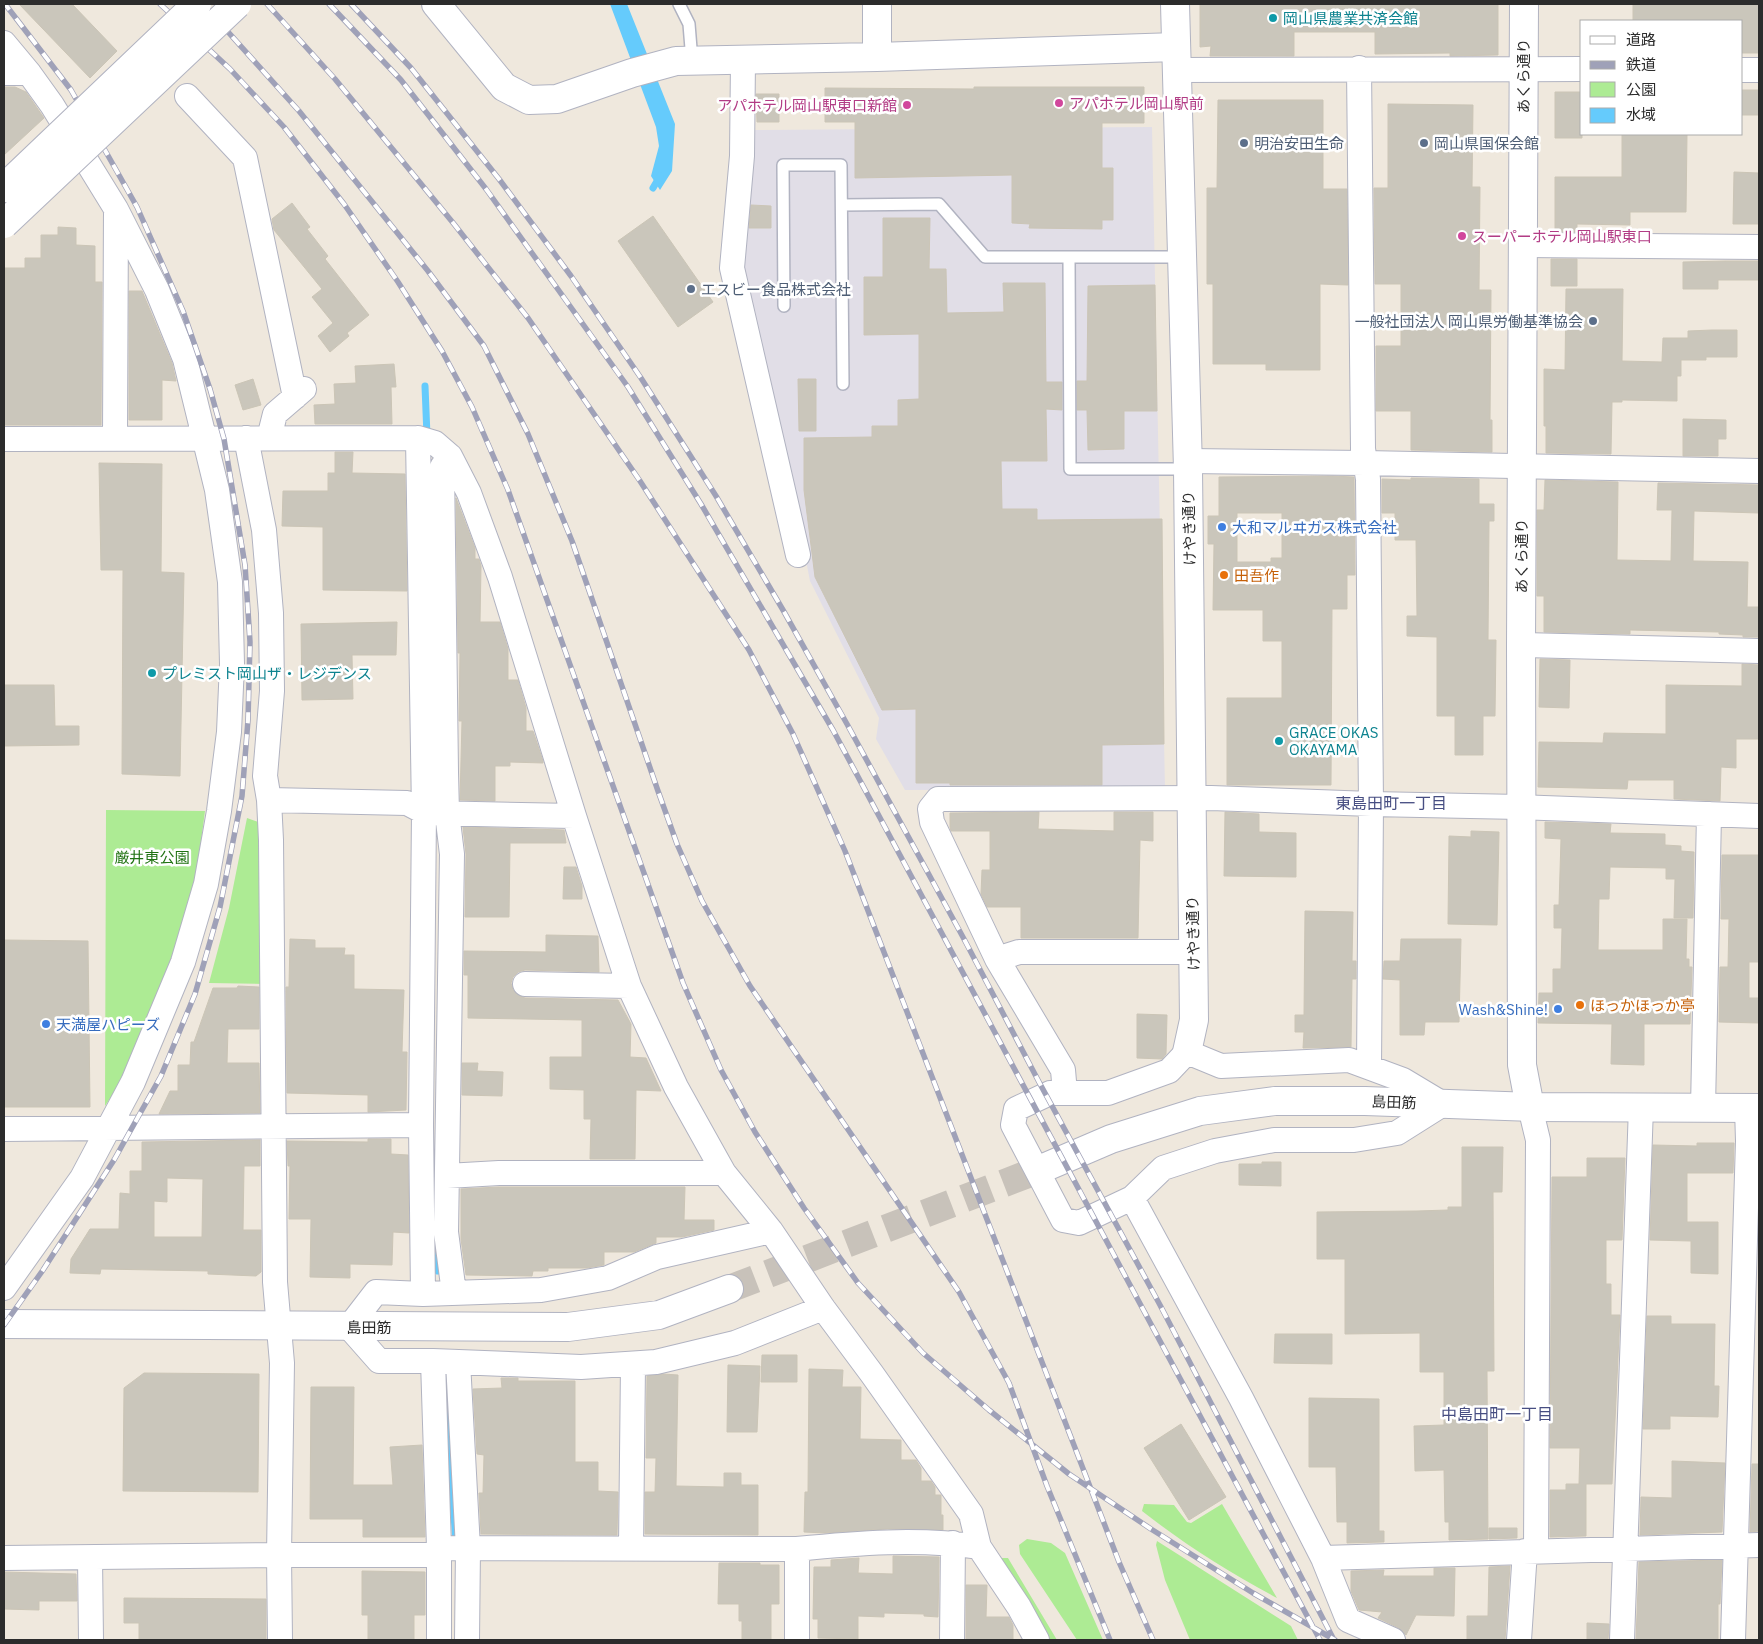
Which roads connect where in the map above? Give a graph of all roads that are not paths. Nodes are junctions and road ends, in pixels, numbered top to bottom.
1 (197, 4) edge
2 (237, 4) edge
3 (436, 4) edge
4 (679, 4) edge
5 (877, 4) edge
6 (1174, 4) edge
7 (1524, 4) edge
8 (4, 43) edge
9 (878, 57) junction
10 (1176, 58) junction
11 (743, 60) junction
12 (692, 61) junction
13 (1359, 68) junction
14 (1523, 68) junction
15 (1580, 68) edge
16 (1743, 70) edge
17 (1759, 70) edge
18 (4, 73) edge
19 (30, 73) junction
20 (187, 96) dead end
21 (4, 188) edge
22 (842, 205) junction
23 (116, 209) junction
24 (4, 224) edge
25 (1522, 245) junction
26 (1759, 247) edge
27 (1069, 257) junction
28 (1182, 257) junction
29 (784, 306) dead end
30 (843, 384) dead end
31 (258, 438) junction
32 (115, 439) junction
33 (204, 439) junction
34 (4, 440) edge
35 (432, 444) junction
36 (1365, 462) junction
37 (1188, 465) junction
38 (1522, 466) junction
39 (1759, 471) edge
40 (798, 555) dead end
41 (1521, 645) junction
42 (1759, 651) edge
43 (1192, 798) junction
44 (269, 800) junction
45 (1371, 804) junction
46 (1520, 807) junction
47 (436, 813) junction
48 (1709, 814) junction
49 (574, 816) junction
50 (1759, 816) edge
51 (1193, 952) junction
52 (997, 959) junction
53 (525, 984) dead end
54 (629, 986) junction
55 (1187, 1052) junction
56 (1369, 1067) junction
57 (1065, 1093) junction
58 (1443, 1104) junction
59 (1530, 1107) junction
60 (1641, 1107) junction
61 (1703, 1108) junction
62 (1753, 1108) edge
63 (421, 1125) junction
64 (274, 1126) junction
65 (108, 1127) junction
66 (4, 1129) edge
67 (1041, 1169) tunnel mouth
68 (724, 1173) junction
69 (447, 1176) junction
70 (1132, 1198) junction
71 (770, 1231) junction
72 (4, 1288) edge
73 (729, 1289) tunnel mouth
74 (454, 1293) junction
75 (424, 1294) junction
76 (823, 1308) junction
77 (4, 1324) edge
78 (279, 1325) junction
79 (349, 1327) junction
80 (433, 1361) junction
81 (458, 1362) junction
82 (633, 1364) junction
83 (953, 1543) junction
84 (1736, 1545) junction
85 (1759, 1545) edge
86 (979, 1547) junction
87 (631, 1548) junction
88 (452, 1549) junction
89 (796, 1549) junction
90 (1625, 1549) junction
91 (1531, 1551) junction
92 (279, 1555) junction
93 (4, 1558) edge
94 (90, 1558) junction
95 (1322, 1558) junction
96 (91, 1640) edge
97 (280, 1640) edge
98 (439, 1640) edge
99 (467, 1640) edge
100 (797, 1640) edge
101 (952, 1640) edge
102 (1037, 1640) edge
103 (1392, 1640) edge
104 (1519, 1640) edge
105 (1622, 1640) edge
106 (1733, 1640) edge

1 - 21 street, bridge
2 - 24 street, bridge
3 - 12 street
4 - 12 lane
5 - 9 street
6 - 10 street, けやき通り
7 - 14 street, あくら通り
8 - 19 street
9 - 10 street
9 - 11 street
10 - 13 street
10 - 28 street, けやき通り
11 - 12 street
11 - 40 street
13 - 14 street
13 - 36 street
14 - 15 street
14 - 25 street, あくら通り
16 - 17 street
18 - 19 street
19 - 23 street
20 - 31 street
22 - 27 lane
22 - 29 lane
22 - 30 lane
23 - 32 street
23 - 33 street
25 - 26 street
25 - 38 street, あくら通り
27 - 28 lane
27 - 37 lane
28 - 37 street, けやき通り
31 - 33 street
31 - 35 street
31 - 44 street
32 - 33 street
32 - 34 street
33 - 65 street
35 - 47 street
35 - 47 street
35 - 49 street
36 - 37 street
36 - 38 street
36 - 45 street
37 - 43 street, けやき通り
38 - 39 street
38 - 41 street, あくら通り
41 - 42 street
41 - 46 street, あくら通り
43 - 45 street
43 - 51 street, けやき通り
43 - 52 street
44 - 47 street
44 - 64 street
45 - 46 street
45 - 56 street
46 - 48 street
46 - 59 street, あくら通り
47 - 49 street
47 - 63 street
47 - 69 street
48 - 50 street
48 - 61 street
49 - 54 street
51 - 52 street
51 - 55 street, けやき通り
52 - 57 street
53 - 54 street
54 - 68 street
55 - 56 street
55 - 57 street
56 - 58 street
57 - 70 street
58 - 59 street, 島田筋
58 - 67 street, 島田筋
58 - 70 street
59 - 60 street, 島田筋
59 - 91 street
60 - 61 street, 島田筋
60 - 90 street
61 - 62 street, 島田筋
62 - 84 street
63 - 64 street
63 - 75 street
64 - 65 street
64 - 78 street
65 - 66 street
65 - 72 street
68 - 69 street
68 - 71 street
69 - 74 street
70 - 95 street
71 - 74 street
71 - 76 street
73 - 79 street, 島田筋
74 - 75 street
75 - 79 street
76 - 82 street
76 - 86 street
77 - 78 street, 島田筋
78 - 79 street, 島田筋
78 - 92 street
79 - 80 street
80 - 81 street
80 - 88 street
81 - 82 street
81 - 88 street
82 - 87 street
83 - 86 street
83 - 89 street
83 - 101 street
84 - 85 street
84 - 90 street
84 - 106 street
86 - 102 street
87 - 88 street
87 - 89 street
88 - 92 street
88 - 98 street
88 - 99 street
89 - 100 street
90 - 91 street
90 - 105 street
91 - 95 street
91 - 104 street
92 - 94 street
92 - 97 street
93 - 94 street
94 - 96 street
95 - 103 street

